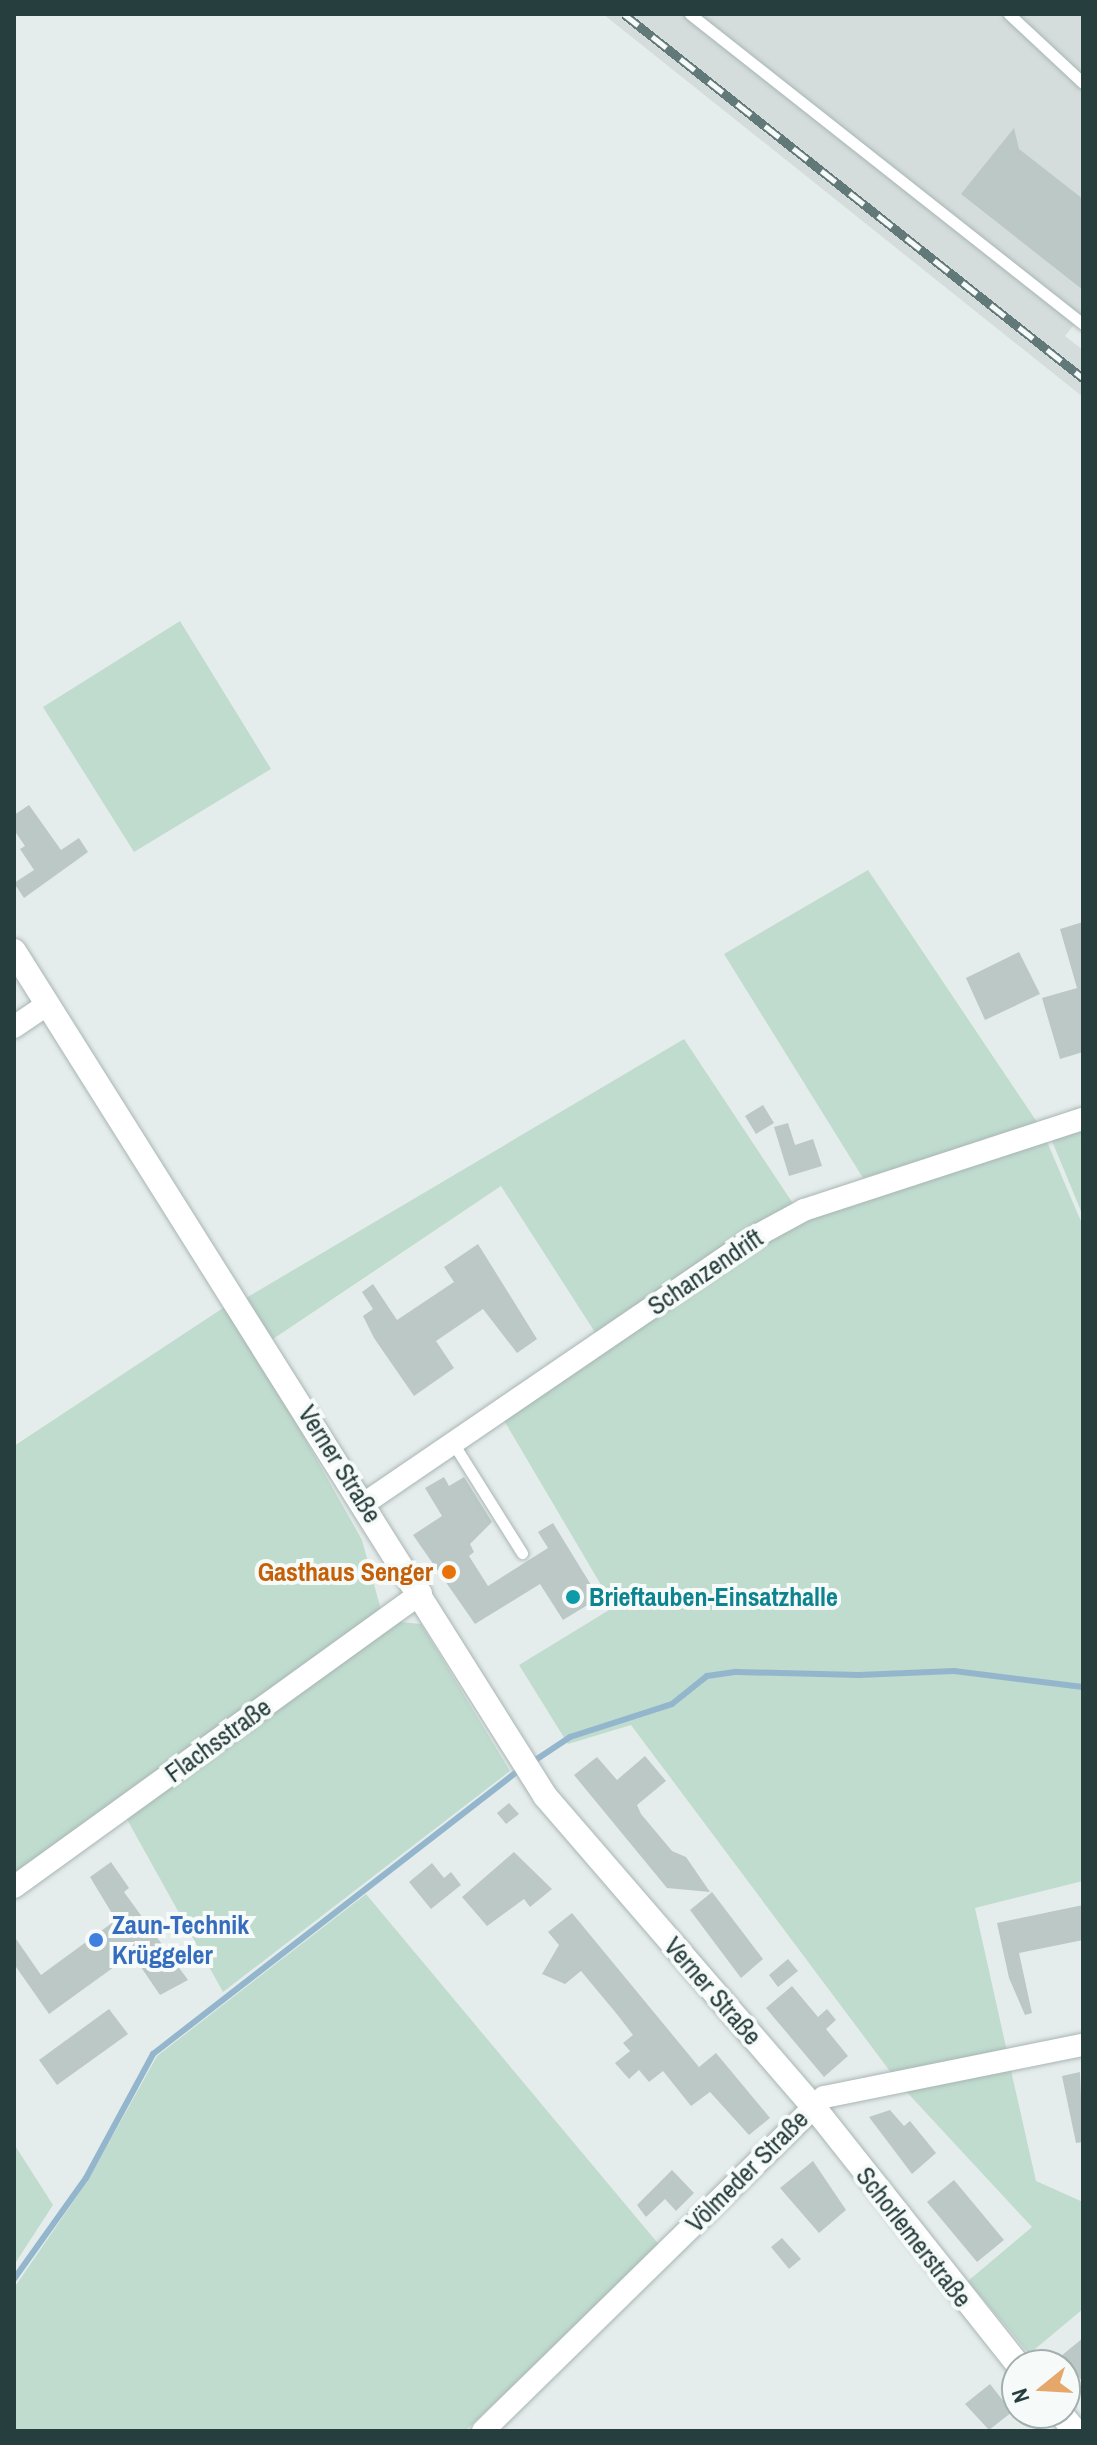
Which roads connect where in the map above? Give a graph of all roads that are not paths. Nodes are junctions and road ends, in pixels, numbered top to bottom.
1 (690, 14) edge
2 (1009, 14) edge
3 (1083, 83) edge
4 (1083, 324) edge
5 (14, 951) edge
6 (47, 1005) junction
7 (14, 1027) edge
8 (1083, 1119) edge
9 (453, 1443) junction
10 (365, 1503) junction
11 (522, 1553) dead end
12 (421, 1593) junction
13 (14, 1887) edge
14 (1083, 2045) edge
15 (813, 2106) junction
16 (1005, 2349) edge
17 (483, 2431) edge

1 - 4 lane
2 - 3 lane
5 - 6 street, Verner Straße
6 - 7 street
6 - 10 street, Verner Straße
8 - 9 street, Schanzendrift
9 - 10 street, Schanzendrift
9 - 11 lane
10 - 12 street, Verner Straße
12 - 13 street, Flachsstraße
12 - 15 street, Verner Straße
14 - 15 street, Völmeder Straße
15 - 16 street, Schorlemerstraße
15 - 17 street, Völmeder Straße

